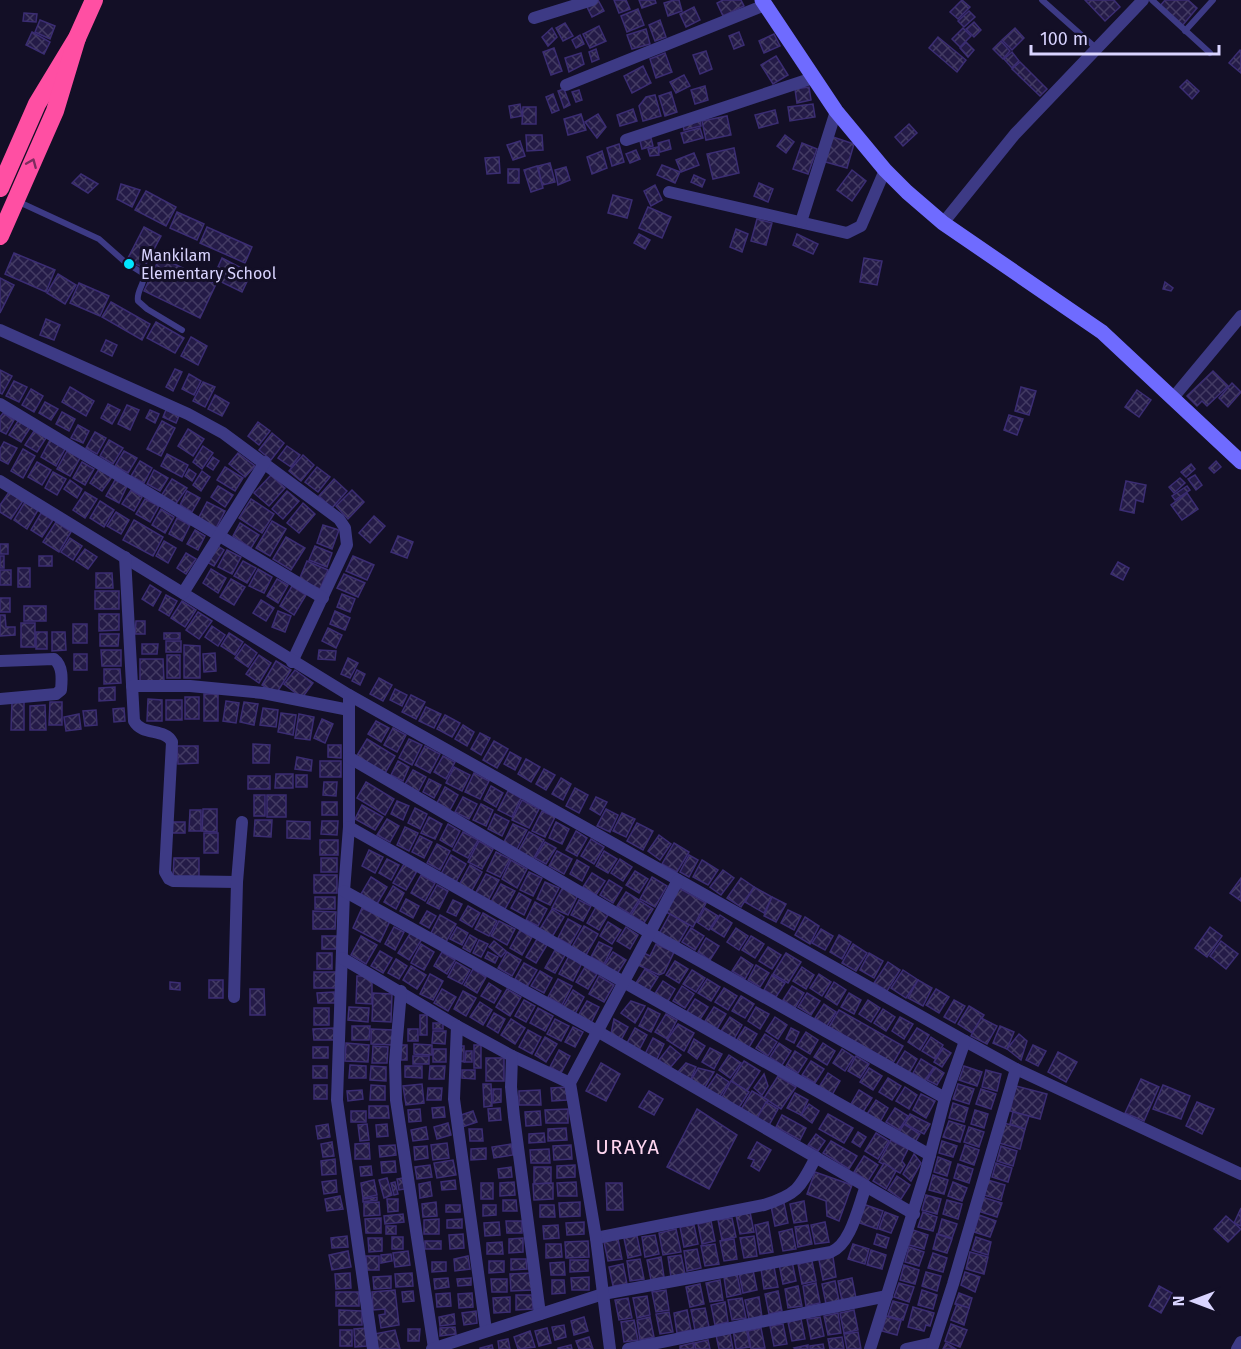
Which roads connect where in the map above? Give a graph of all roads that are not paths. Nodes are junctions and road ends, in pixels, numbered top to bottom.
1 (94, 0) edge
2 (592, 0) edge
3 (1042, 0) edge
4 (1143, 0) edge
5 (1152, 0) edge
6 (1213, 0) edge
7 (764, 2) edge
8 (534, 18) dead end
9 (1185, 31) junction
10 (77, 38) junction
11 (1096, 48) junction
12 (1210, 53) dead end
13 (813, 78) junction
14 (566, 85) dead end
15 (836, 111) junction
16 (626, 140) dead end
17 (885, 170) junction
18 (0, 188) edge
19 (669, 192) dead end
20 (17, 201) junction
21 (801, 222) junction
22 (943, 223) junction
23 (0, 236) edge
24 (1241, 316) edge
25 (0, 330) edge
26 (182, 330) dead end
27 (1172, 399) junction
28 (0, 404) edge
29 (265, 462) junction
30 (1241, 462) edge
31 (0, 482) edge
32 (217, 536) junction
33 (125, 557) junction
34 (183, 593) junction
35 (323, 598) junction
36 (0, 661) edge
37 (292, 662) junction
38 (132, 686) junction
39 (349, 695) junction
40 (0, 699) edge
41 (349, 710) junction
42 (350, 758) junction
43 (242, 822) dead end
44 (349, 827) junction
45 (678, 880) junction
46 (237, 882) junction
47 (344, 891) junction
48 (650, 933) junction
49 (342, 958) junction
50 (624, 984) junction
51 (401, 991) junction
52 (234, 997) dead end
53 (457, 1026) junction
54 (597, 1031) junction
55 (965, 1041) junction
56 (512, 1056) junction
57 (1016, 1069) junction
58 (570, 1083) junction
59 (945, 1098) junction
60 (930, 1155) junction
61 (816, 1157) junction
62 (1241, 1174) edge
63 (866, 1186) junction
64 (914, 1214) junction
65 (596, 1238) junction
66 (603, 1294) junction
67 (886, 1296) junction
68 (540, 1314) junction
69 (486, 1330) junction
70 (1241, 1342) edge
71 (932, 1346) edge
72 (373, 1349) edge
73 (433, 1349) edge
74 (610, 1349) edge
75 (628, 1349) edge
76 (870, 1349) edge
77 (906, 1349) edge
78 (1237, 1349) edge

1 - 10 highway
2 - 8 street
3 - 11 lane
4 - 11 street
5 - 9 lane
6 - 9 lane
7 - 13 street
7 - 14 street
9 - 12 lane
10 - 18 highway
20 -> 10 highway
11 - 22 street
13 - 15 street
13 - 16 street
15 - 17 street
15 - 21 street
17 - 21 street
17 - 22 street
19 - 21 street
20 - 23 highway
20 - 26 lane
22 - 27 street
24 - 27 street
25 - 29 street
27 - 30 street
28 - 32 street
29 - 32 street
29 - 35 street
31 - 33 street
32 - 34 street
32 - 35 street
33 - 34 street
33 - 38 street
34 - 37 street
35 - 37 street
36 - 40 street
37 - 39 street
38 - 41 street
38 - 46 street
39 - 41 street
39 - 45 street
41 - 42 street
42 - 44 street
42 - 48 street
43 - 46 street
44 - 47 street
44 - 50 street
45 - 48 street
45 - 55 street
46 - 52 street
47 - 49 street
47 - 54 street
48 - 50 street
48 - 59 street
49 - 51 street
49 - 72 street
50 - 54 street
50 - 60 street
51 - 53 street
51 - 73 street
53 - 56 street
53 - 69 street
54 - 58 street
54 - 61 street
55 - 57 street
55 - 59 street
56 - 58 street
56 - 68 street
57 - 62 street
57 - 71 street
58 - 65 street
59 - 60 street
60 - 64 street
61 - 63 street
61 - 65 street
63 - 64 street
63 - 66 street
64 - 67 street
65 - 66 street
66 - 68 street
66 - 74 street
67 - 75 street
67 - 76 street
68 - 69 street
69 - 73 street
70 - 78 street
71 - 77 street

